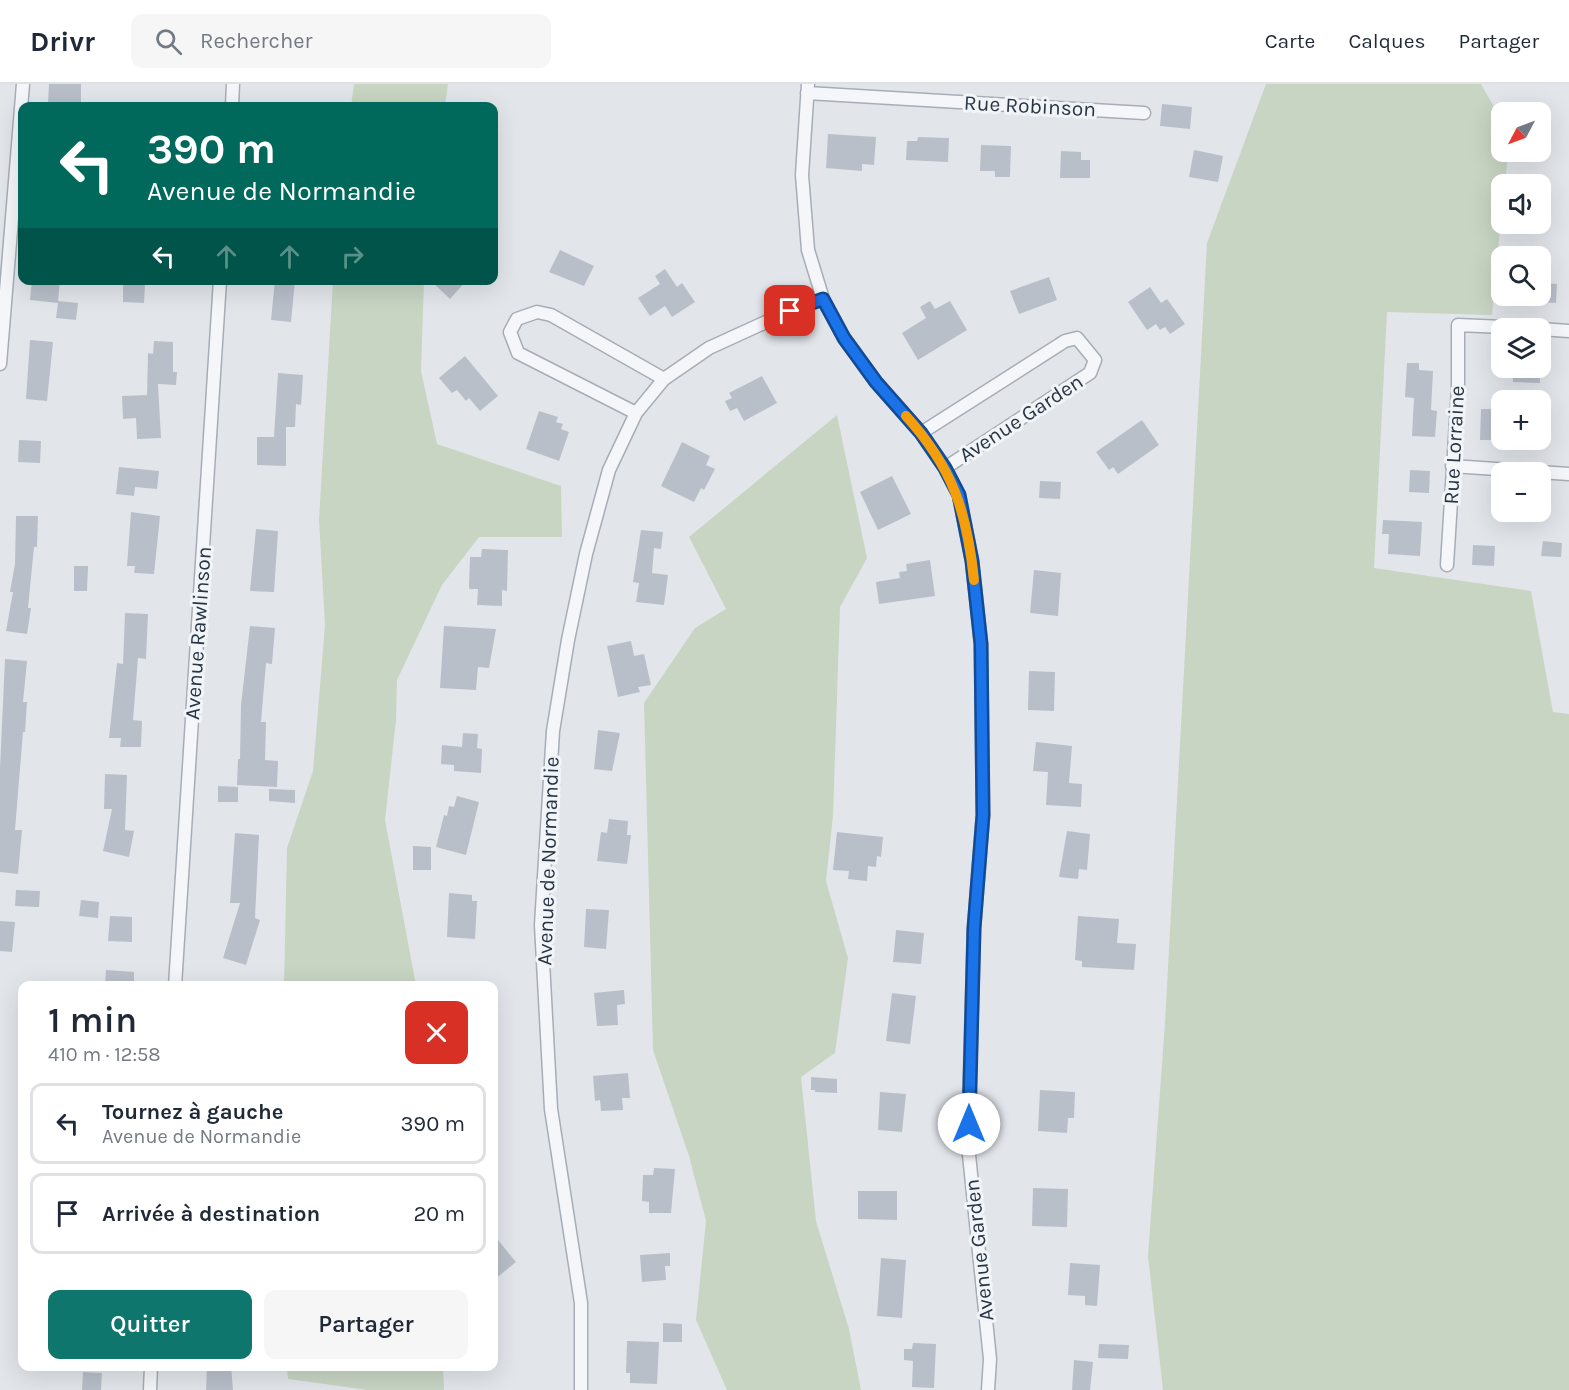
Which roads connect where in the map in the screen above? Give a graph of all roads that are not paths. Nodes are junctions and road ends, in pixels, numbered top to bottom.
1 (23, 84) edge
2 (233, 84) edge
3 (808, 89) edge
4 (22, 102) edge
5 (232, 102) edge
6 (1144, 113) dead end
7 (18, 145) edge
8 (220, 285) edge
9 (823, 299) junction
10 (1491, 326) edge
11 (1551, 330) edge
12 (1569, 332) edge
13 (0, 364) edge
14 (664, 379) junction
15 (636, 413) junction
16 (921, 433) junction
17 (1452, 466) junction
18 (945, 468) junction
19 (1569, 474) edge
20 (1447, 565) dead end
21 (176, 981) edge
22 (151, 1371) edge
23 (150, 1390) edge
24 (581, 1390) edge
25 (988, 1390) edge

1 - 4 street
2 - 5 street
3 - 6 street, Rue Robinson
3 - 9 street, Avenue Garden
7 - 13 street
8 - 21 street, Avenue Rawlinson
9 - 14 street, Avenue de Normandie
9 - 16 street, Avenue Garden
10 - 17 street, Rue Lorraine
11 - 12 street
14 - 15 street, Avenue de Normandie
14 - 15 street
15 - 24 street, Avenue de Normandie
16 - 18 street, Avenue Garden
16 - 18 street, Avenue Garden
17 - 19 street
17 - 20 street, Rue Lorraine
18 - 25 street, Avenue Garden
22 - 23 street

